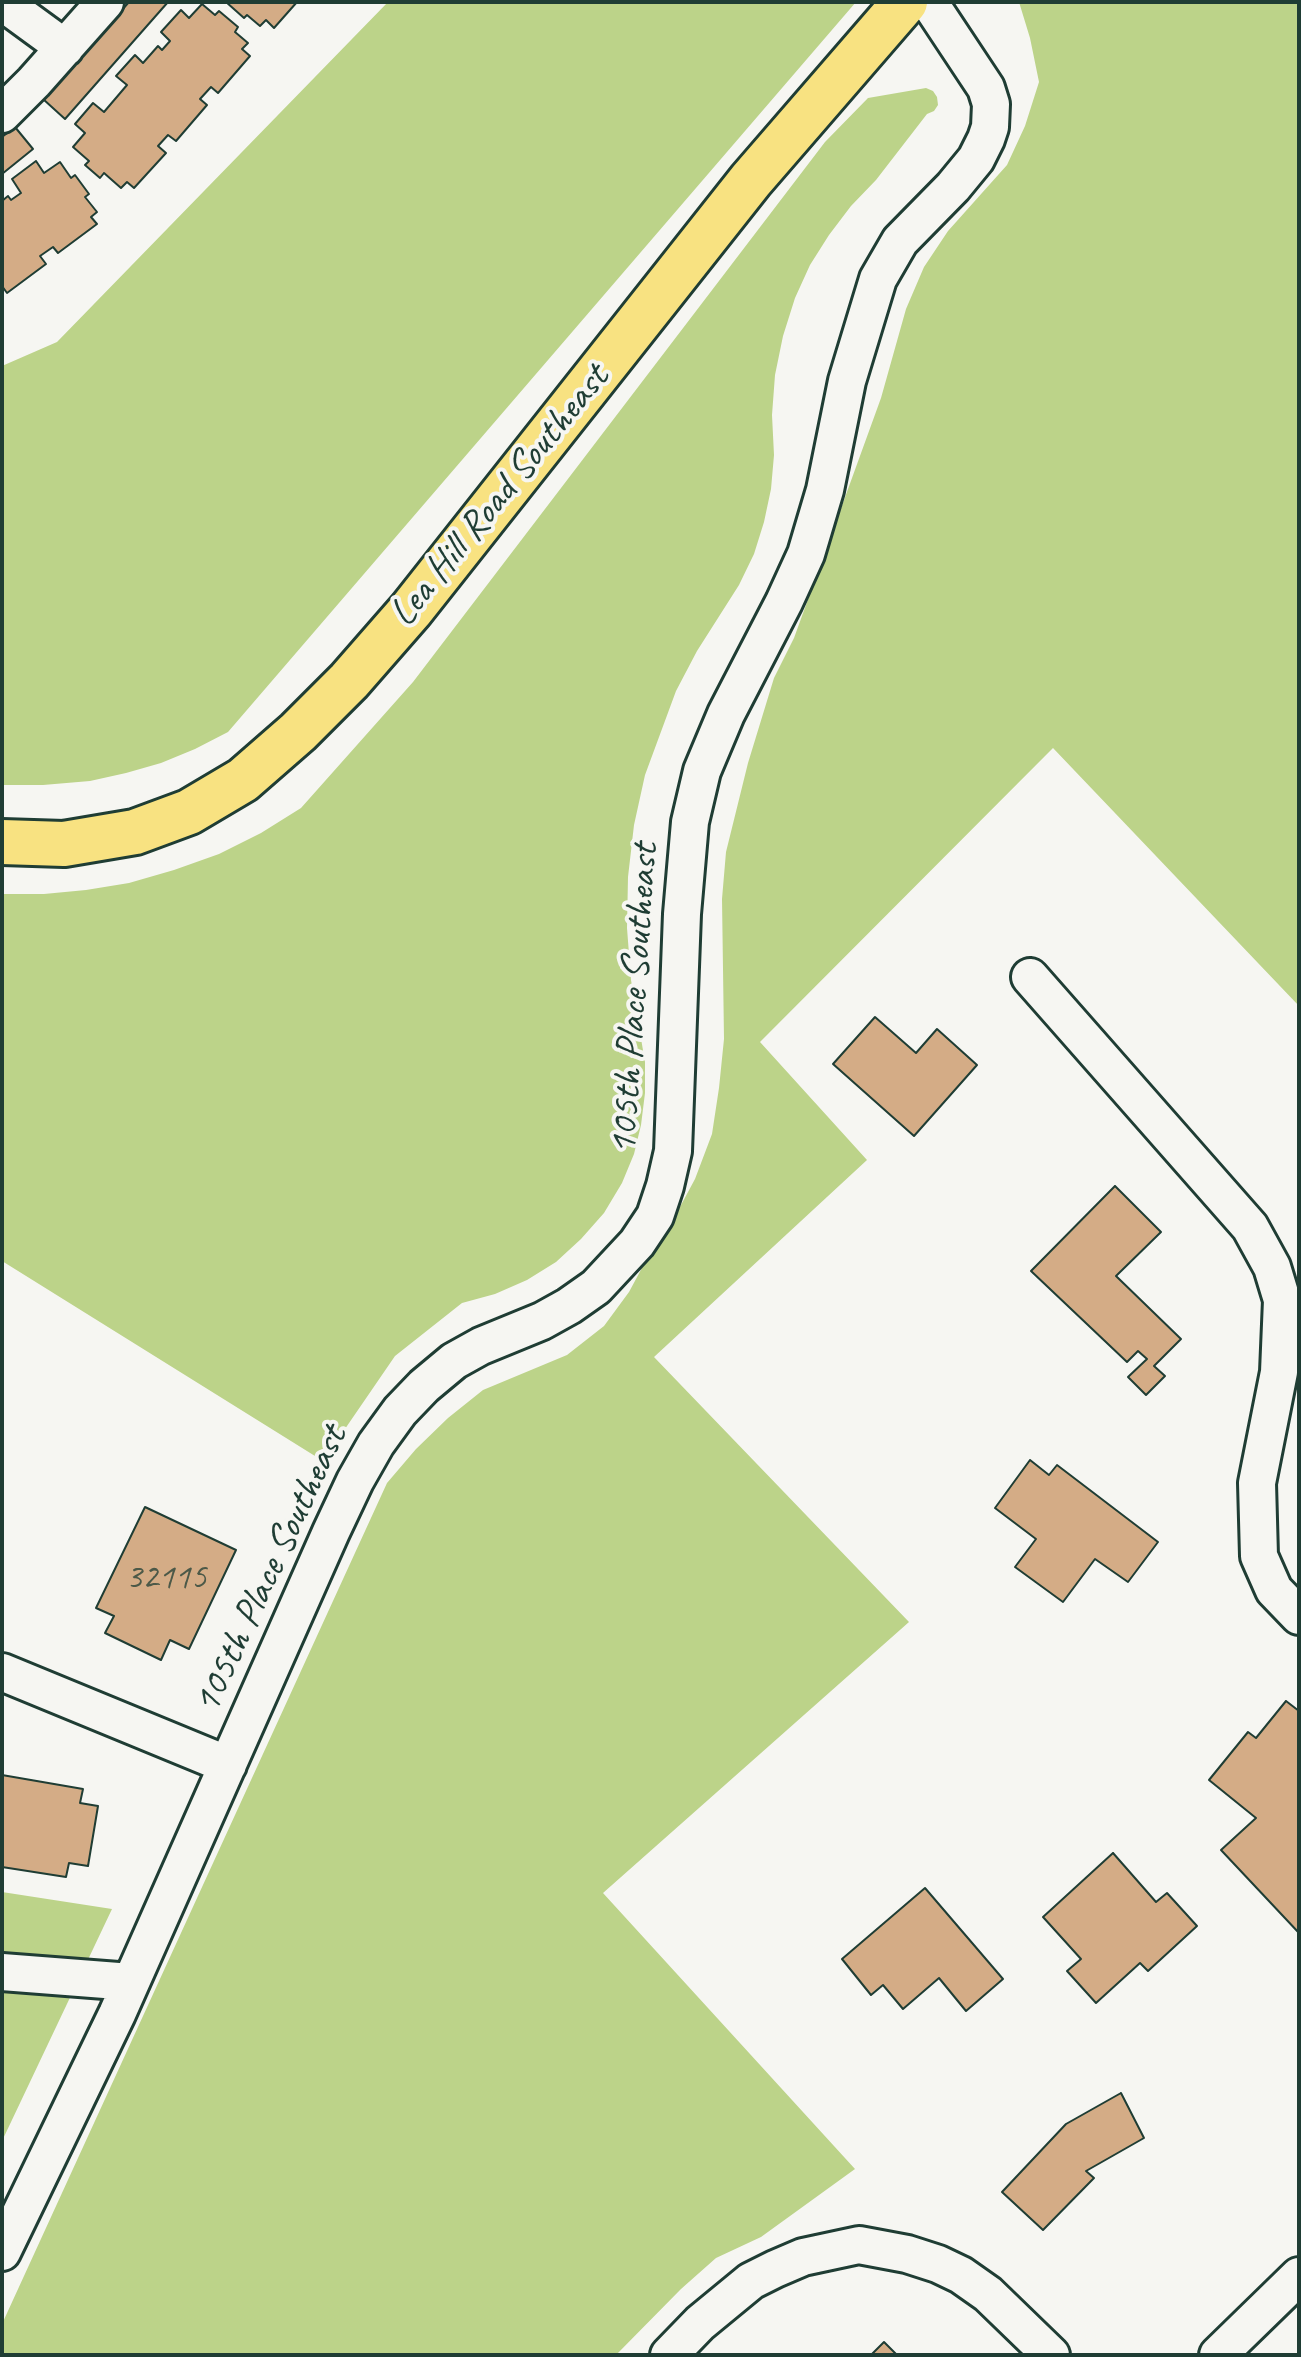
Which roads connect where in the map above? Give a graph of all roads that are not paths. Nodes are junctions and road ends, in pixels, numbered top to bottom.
1 (2, 2) edge
2 (105, 2) edge
3 (905, 2) edge
4 (929, 2) edge
5 (65, 48) junction
6 (2, 114) edge
7 (2, 842) edge
8 (1030, 977) dead end
9 (1299, 1616) edge
10 (2, 1672) edge
11 (228, 1765) junction
12 (2, 1972) edge
13 (131, 1982) junction
14 (2, 2252) edge
15 (1299, 2276) edge
16 (669, 2355) edge
17 (1051, 2355) edge
18 (1218, 2355) edge

1 - 5 street
2 - 5 street
3 - 7 main road, Lea Hill Road Southeast
4 - 11 street, 105th Place Southeast
5 - 6 street
8 - 9 street
10 - 11 street
11 - 13 street, 105th Place Southeast
12 - 13 street
13 - 14 street, 105th Place Southeast
15 - 18 street
16 - 17 street

